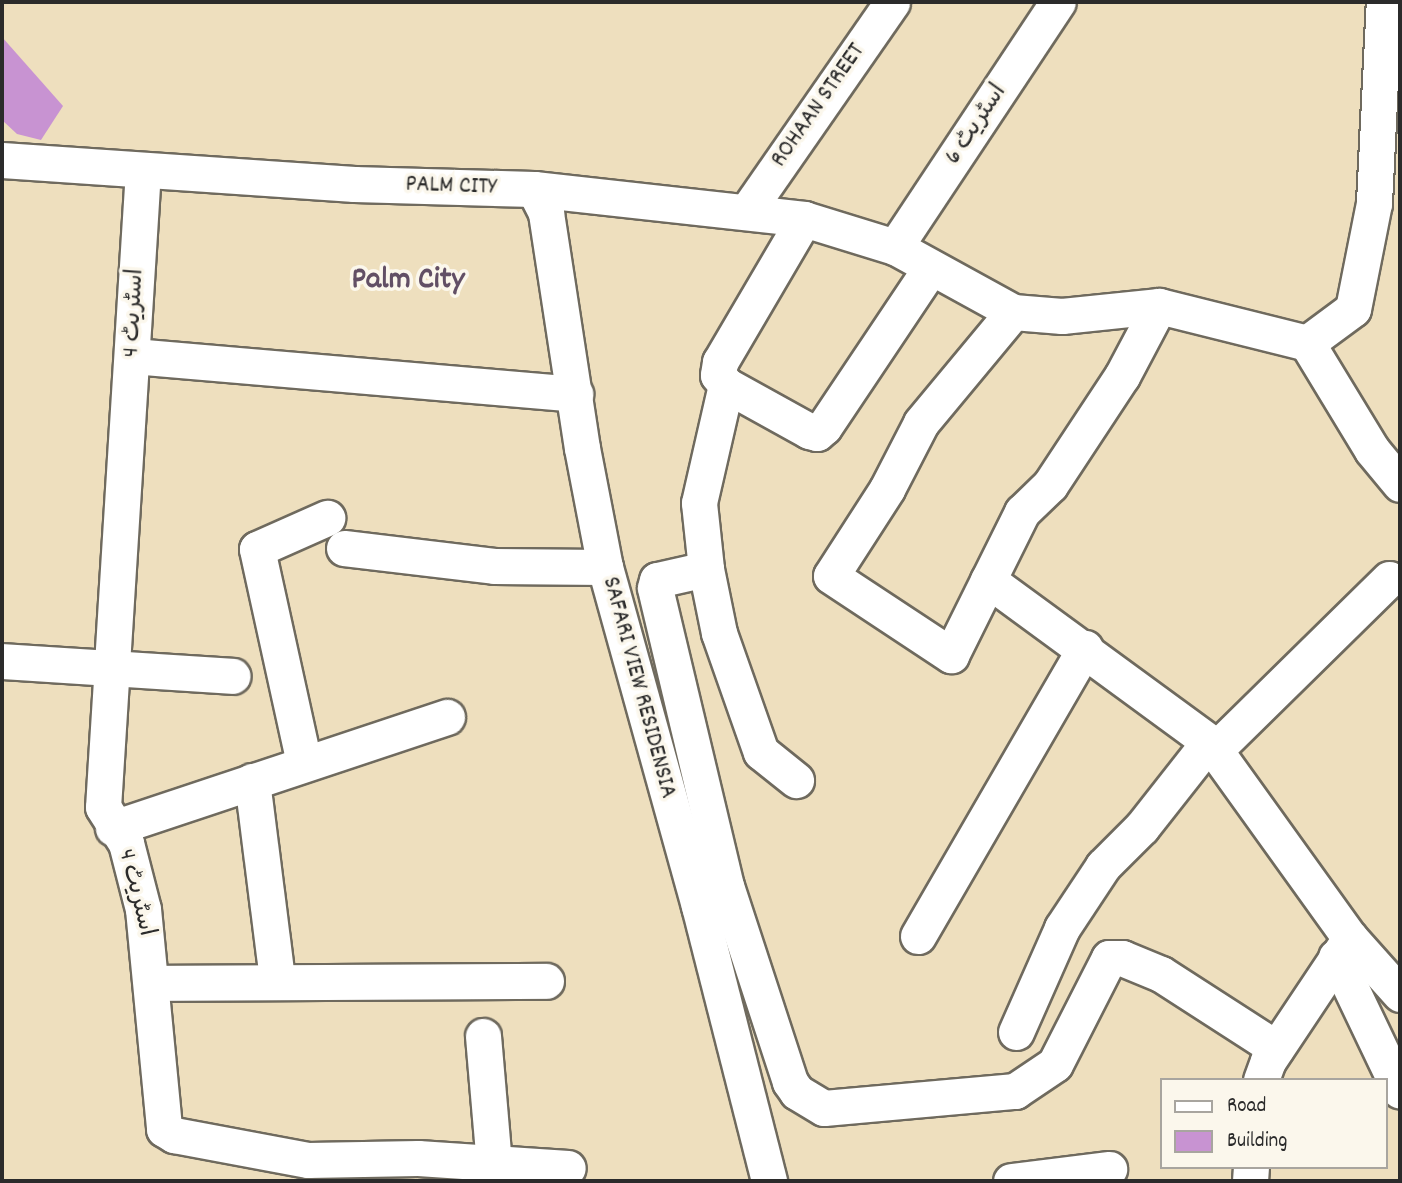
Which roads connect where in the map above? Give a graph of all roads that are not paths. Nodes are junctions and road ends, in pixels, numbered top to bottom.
1 (892, 2) edge
2 (1058, 2) edge
3 (1384, 2) edge
4 (2, 160) edge
5 (143, 170) junction
6 (534, 189) junction
7 (747, 211) junction
8 (804, 219) junction
9 (895, 247) junction
10 (931, 267) junction
11 (1159, 306) junction
12 (1013, 312) junction
13 (1307, 343) junction
14 (132, 356) junction
15 (726, 384) junction
16 (575, 394) junction
17 (1400, 484) edge
18 (327, 518) dead end
19 (344, 548) dead end
20 (605, 567) junction
21 (706, 569) junction
22 (1389, 579) dead end
23 (988, 580) junction
24 (1086, 648) junction
25 (2, 661) edge
26 (112, 669) junction
27 (233, 676) dead end
28 (447, 717) dead end
29 (1212, 746) junction
30 (304, 763) junction
31 (796, 780) dead end
32 (252, 781) junction
33 (113, 828) junction
34 (918, 936) dead end
35 (1343, 947) junction
36 (277, 980) junction
37 (546, 981) dead end
38 (153, 983) junction
39 (1400, 993) edge
40 (1016, 1032) dead end
41 (483, 1036) dead end
42 (1276, 1048) junction
43 (1262, 1078) edge
44 (1400, 1091) edge
45 (494, 1164) junction
46 (568, 1168) dead end
47 (1109, 1169) dead end
48 (769, 1181) edge
49 (1011, 1181) edge

1 - 7 street, ROHAAN STREET
2 - 9 street, اسٹریٹ 6
3 - 13 street
4 - 5 street, PALM CITY
5 - 6 street, PALM CITY
5 - 14 street, اسٹریٹ 4
6 - 7 street, PALM CITY
6 - 16 street, SAFARI VIEW RESIDENSIA
7 - 8 street, PALM CITY
8 - 9 street, PALM CITY
8 - 15 street
9 - 10 street, PALM CITY
10 - 12 street, PALM CITY
10 - 15 street
11 - 12 street
11 - 13 street
11 - 23 street
12 - 23 street
13 - 17 street
14 - 16 street
14 - 26 street, اسٹریٹ 4
15 - 21 street
16 - 20 street, SAFARI VIEW RESIDENSIA
18 - 30 street
19 - 20 street
20 - 48 street, SAFARI VIEW RESIDENSIA
21 - 31 street
21 - 42 street
22 - 29 street
23 - 24 street
24 - 29 street
24 - 34 street
25 - 26 street
26 - 27 street
26 - 33 street, اسٹریٹ 4
28 - 30 street
29 - 35 street
29 - 40 street
30 - 32 street
32 - 33 street
32 - 36 street
33 - 38 street, اسٹریٹ 4
35 - 39 street
35 - 42 street
35 - 44 street
36 - 37 street
36 - 38 street
38 - 45 street, اسٹریٹ 4
41 - 45 street
42 - 43 street
45 - 46 street, اسٹریٹ 4
47 - 49 street

